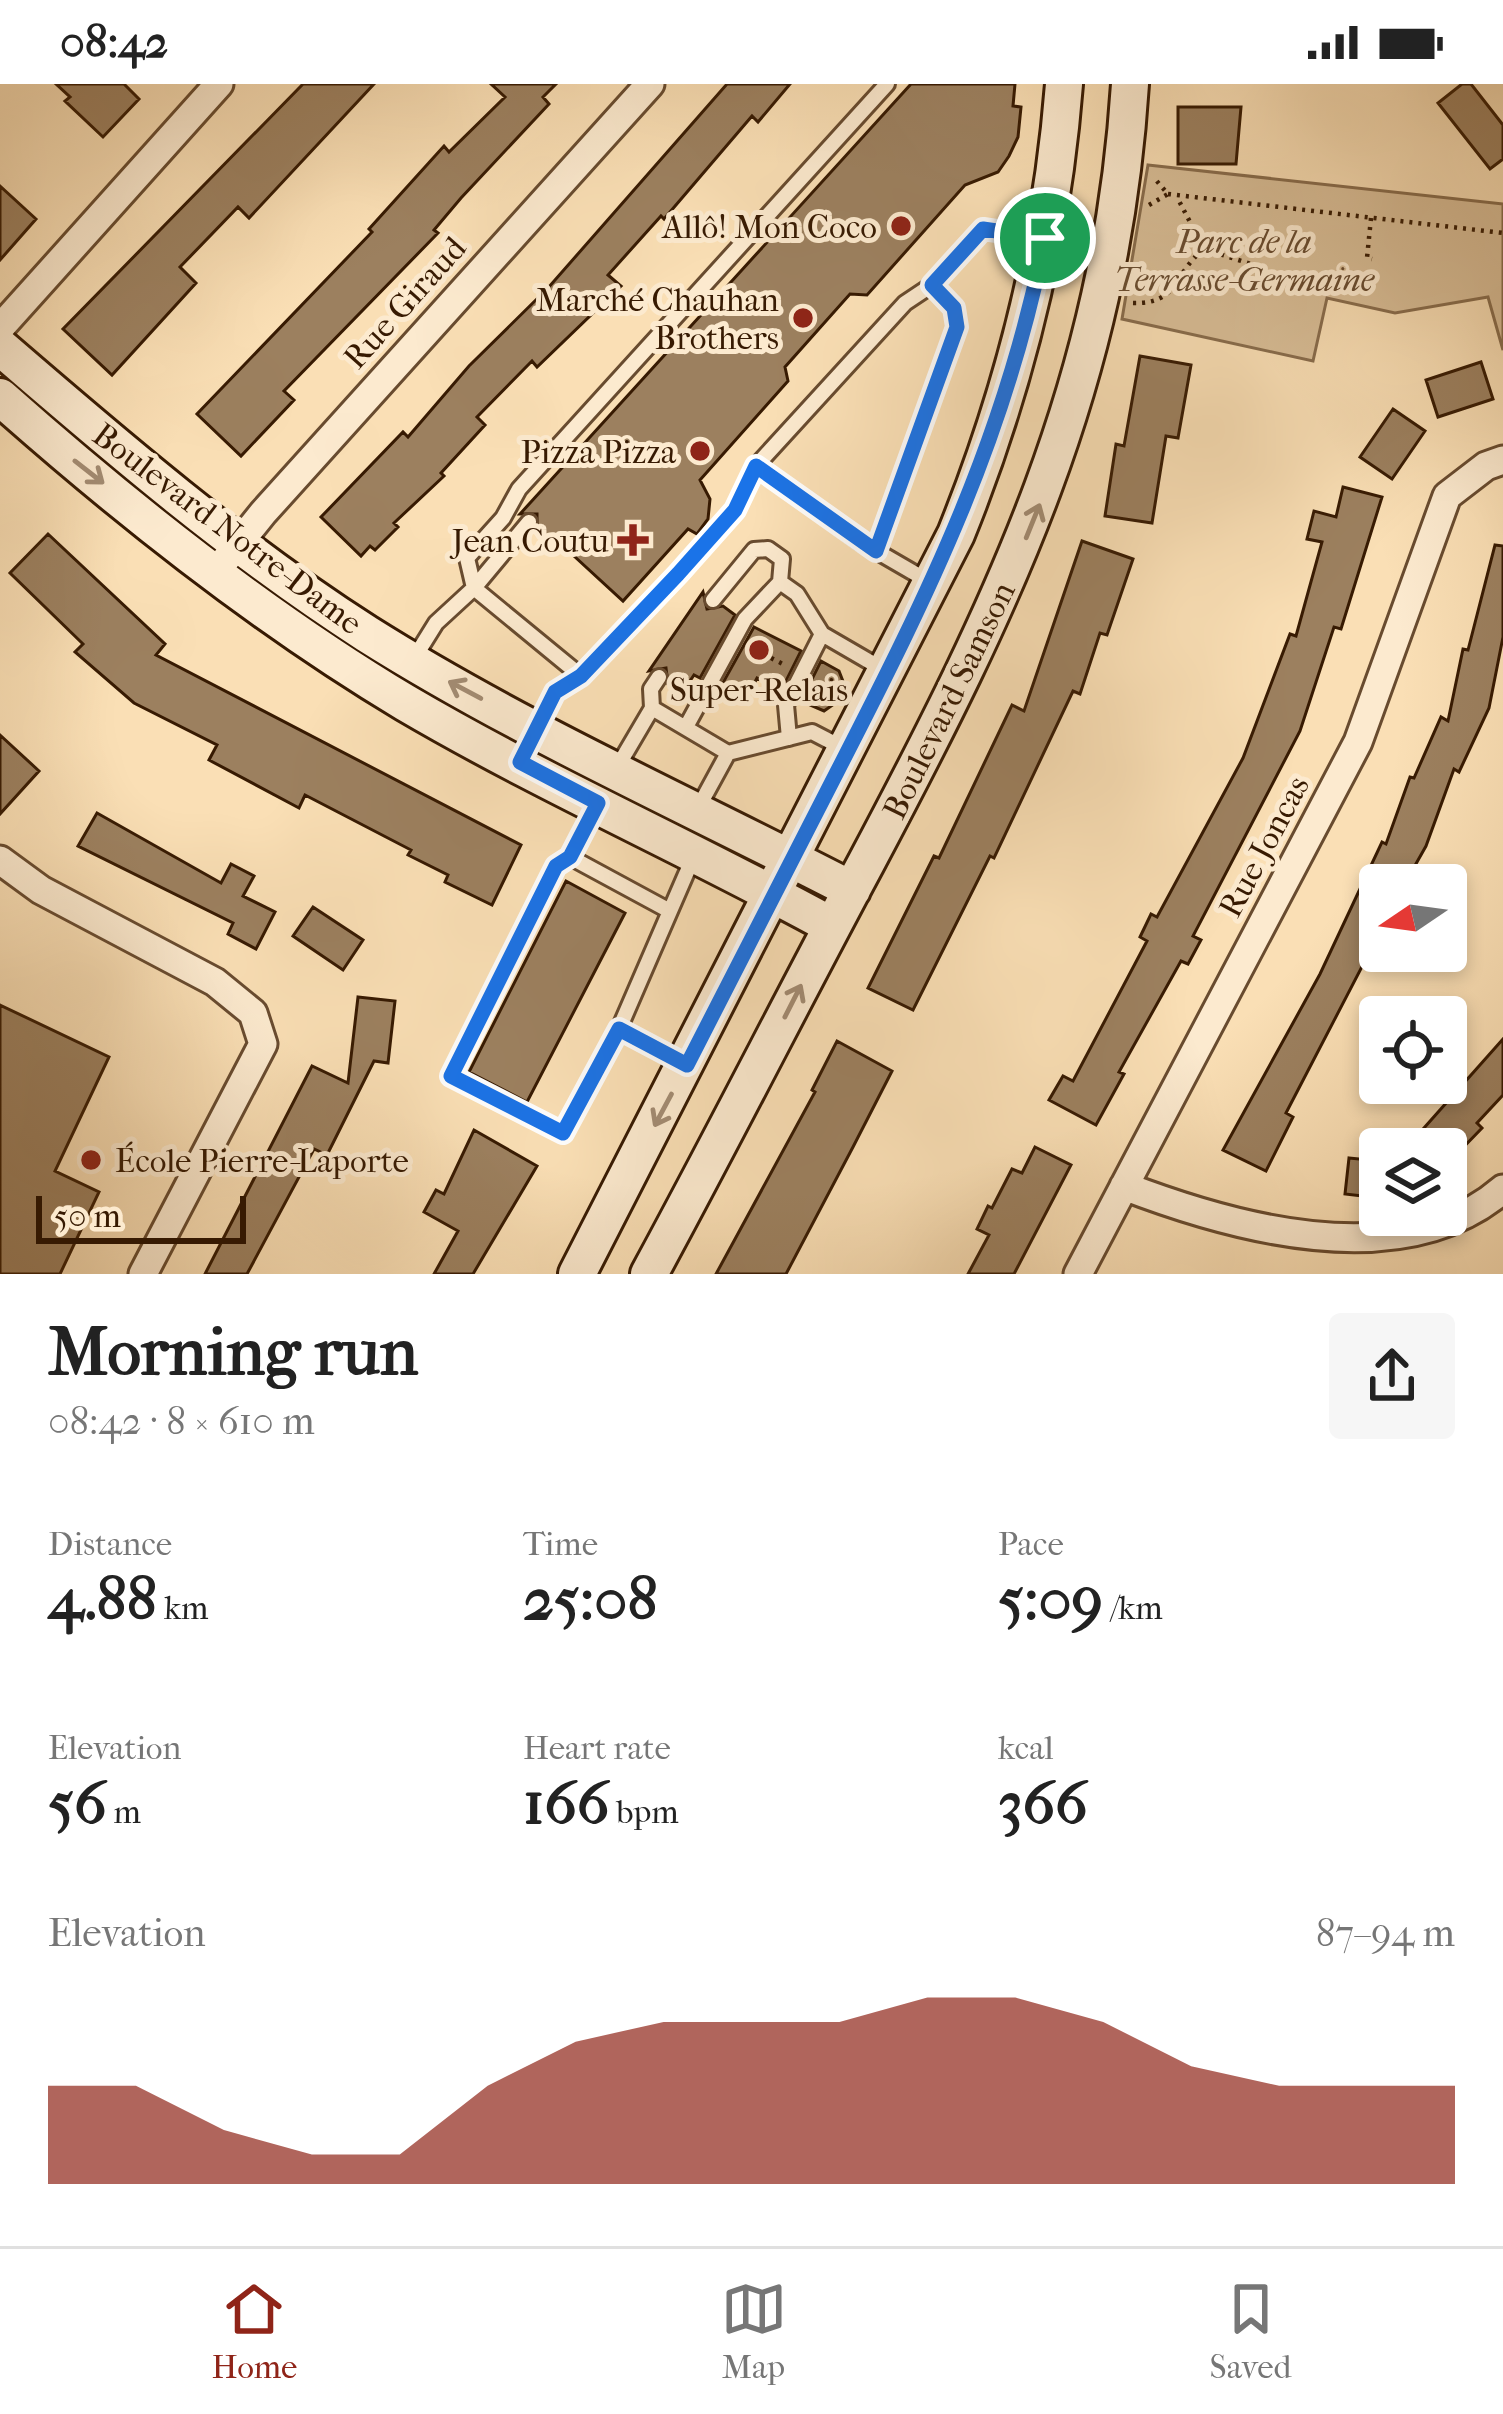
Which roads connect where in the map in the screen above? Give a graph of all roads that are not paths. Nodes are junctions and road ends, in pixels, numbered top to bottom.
1 (219, 84) edge
2 (650, 84) edge
3 (887, 84) edge
4 (1064, 84) edge
5 (1130, 84) edge
6 (1045, 238) junction
7 (932, 285) junction
8 (0, 328) edge
9 (0, 347) edge
10 (0, 397) edge
11 (1503, 460) edge
12 (756, 466) junction
13 (529, 522) dead end
14 (876, 551) junction
15 (227, 558) junction
16 (780, 582) junction
17 (933, 584) junction
18 (473, 588) junction
19 (713, 600) dead end
20 (823, 634) junction
21 (412, 662) junction
22 (888, 672) junction
23 (581, 676) junction
24 (659, 677) dead end
25 (652, 708) junction
26 (686, 727) junction
27 (536, 728) junction
28 (789, 738) junction
29 (848, 750) junction
30 (728, 752) junction
31 (520, 762) junction
32 (616, 770) junction
33 (598, 803) junction
34 (697, 810) junction
35 (695, 853) junction
36 (570, 857) junction
37 (793, 859) junction
38 (0, 860) edge
39 (852, 890) junction
40 (775, 895) junction
41 (668, 910) junction
42 (832, 926) junction
43 (619, 1029) junction
44 (687, 1065) junction
45 (1124, 1186) junction
46 (1503, 1189) edge
47 (142, 1274) edge
48 (578, 1274) edge
49 (649, 1274) edge
50 (1078, 1274) edge

1 - 8 street
2 - 15 street, Rue Giraud
3 - 18 lane
4 - 6 street, Boulevard Samson
39 -> 5 street, Boulevard Samson
6 - 7 lane
6 - 17 street, Boulevard Samson
7 - 12 lane
7 - 14 lane
9 - 15 street, Boulevard Notre-Dame
10 -> 15 street, Boulevard Notre-Dame
11 - 45 street, Rue Joncas
12 - 14 lane
12 - 23 lane
13 - 18 lane
14 - 17 lane
15 - 21 street, Boulevard Notre-Dame
15 - 31 street, Boulevard Notre-Dame
16 - 19 lane
16 - 20 lane
16 - 26 lane
17 - 22 street, Boulevard Samson
18 - 21 lane
18 - 23 lane
20 - 22 lane
20 - 28 lane
27 -> 21 street, Boulevard Notre-Dame
22 - 29 street, Boulevard Samson
23 - 27 lane
24 - 25 lane
25 - 26 lane
25 - 32 lane
26 - 30 lane
27 - 31 lane
27 - 32 street, Boulevard Notre-Dame
28 - 29 lane
28 - 30 lane
29 - 37 street, Boulevard Samson
30 - 34 lane
31 - 33 street, Boulevard Notre-Dame
32 - 33 lane
32 - 34 street, Boulevard Notre-Dame
33 - 35 street, Boulevard Notre-Dame
33 - 36 lane
34 - 37 street, Boulevard Notre-Dame
35 - 40 street, Boulevard Notre-Dame
35 - 41 lane
36 - 41 lane
36 - 43 lane
37 - 39 street, Boulevard Notre-Dame
37 - 40 street, Boulevard Samson
38 - 47 street
39 - 42 street, Boulevard Samson
40 - 42 street, Boulevard Notre-Dame
40 - 44 street, Boulevard Samson
41 - 43 lane
49 -> 42 street, Boulevard Samson
43 - 44 lane
44 -> 48 street, Boulevard Samson
45 - 46 street
45 - 50 street, Rue Joncas

